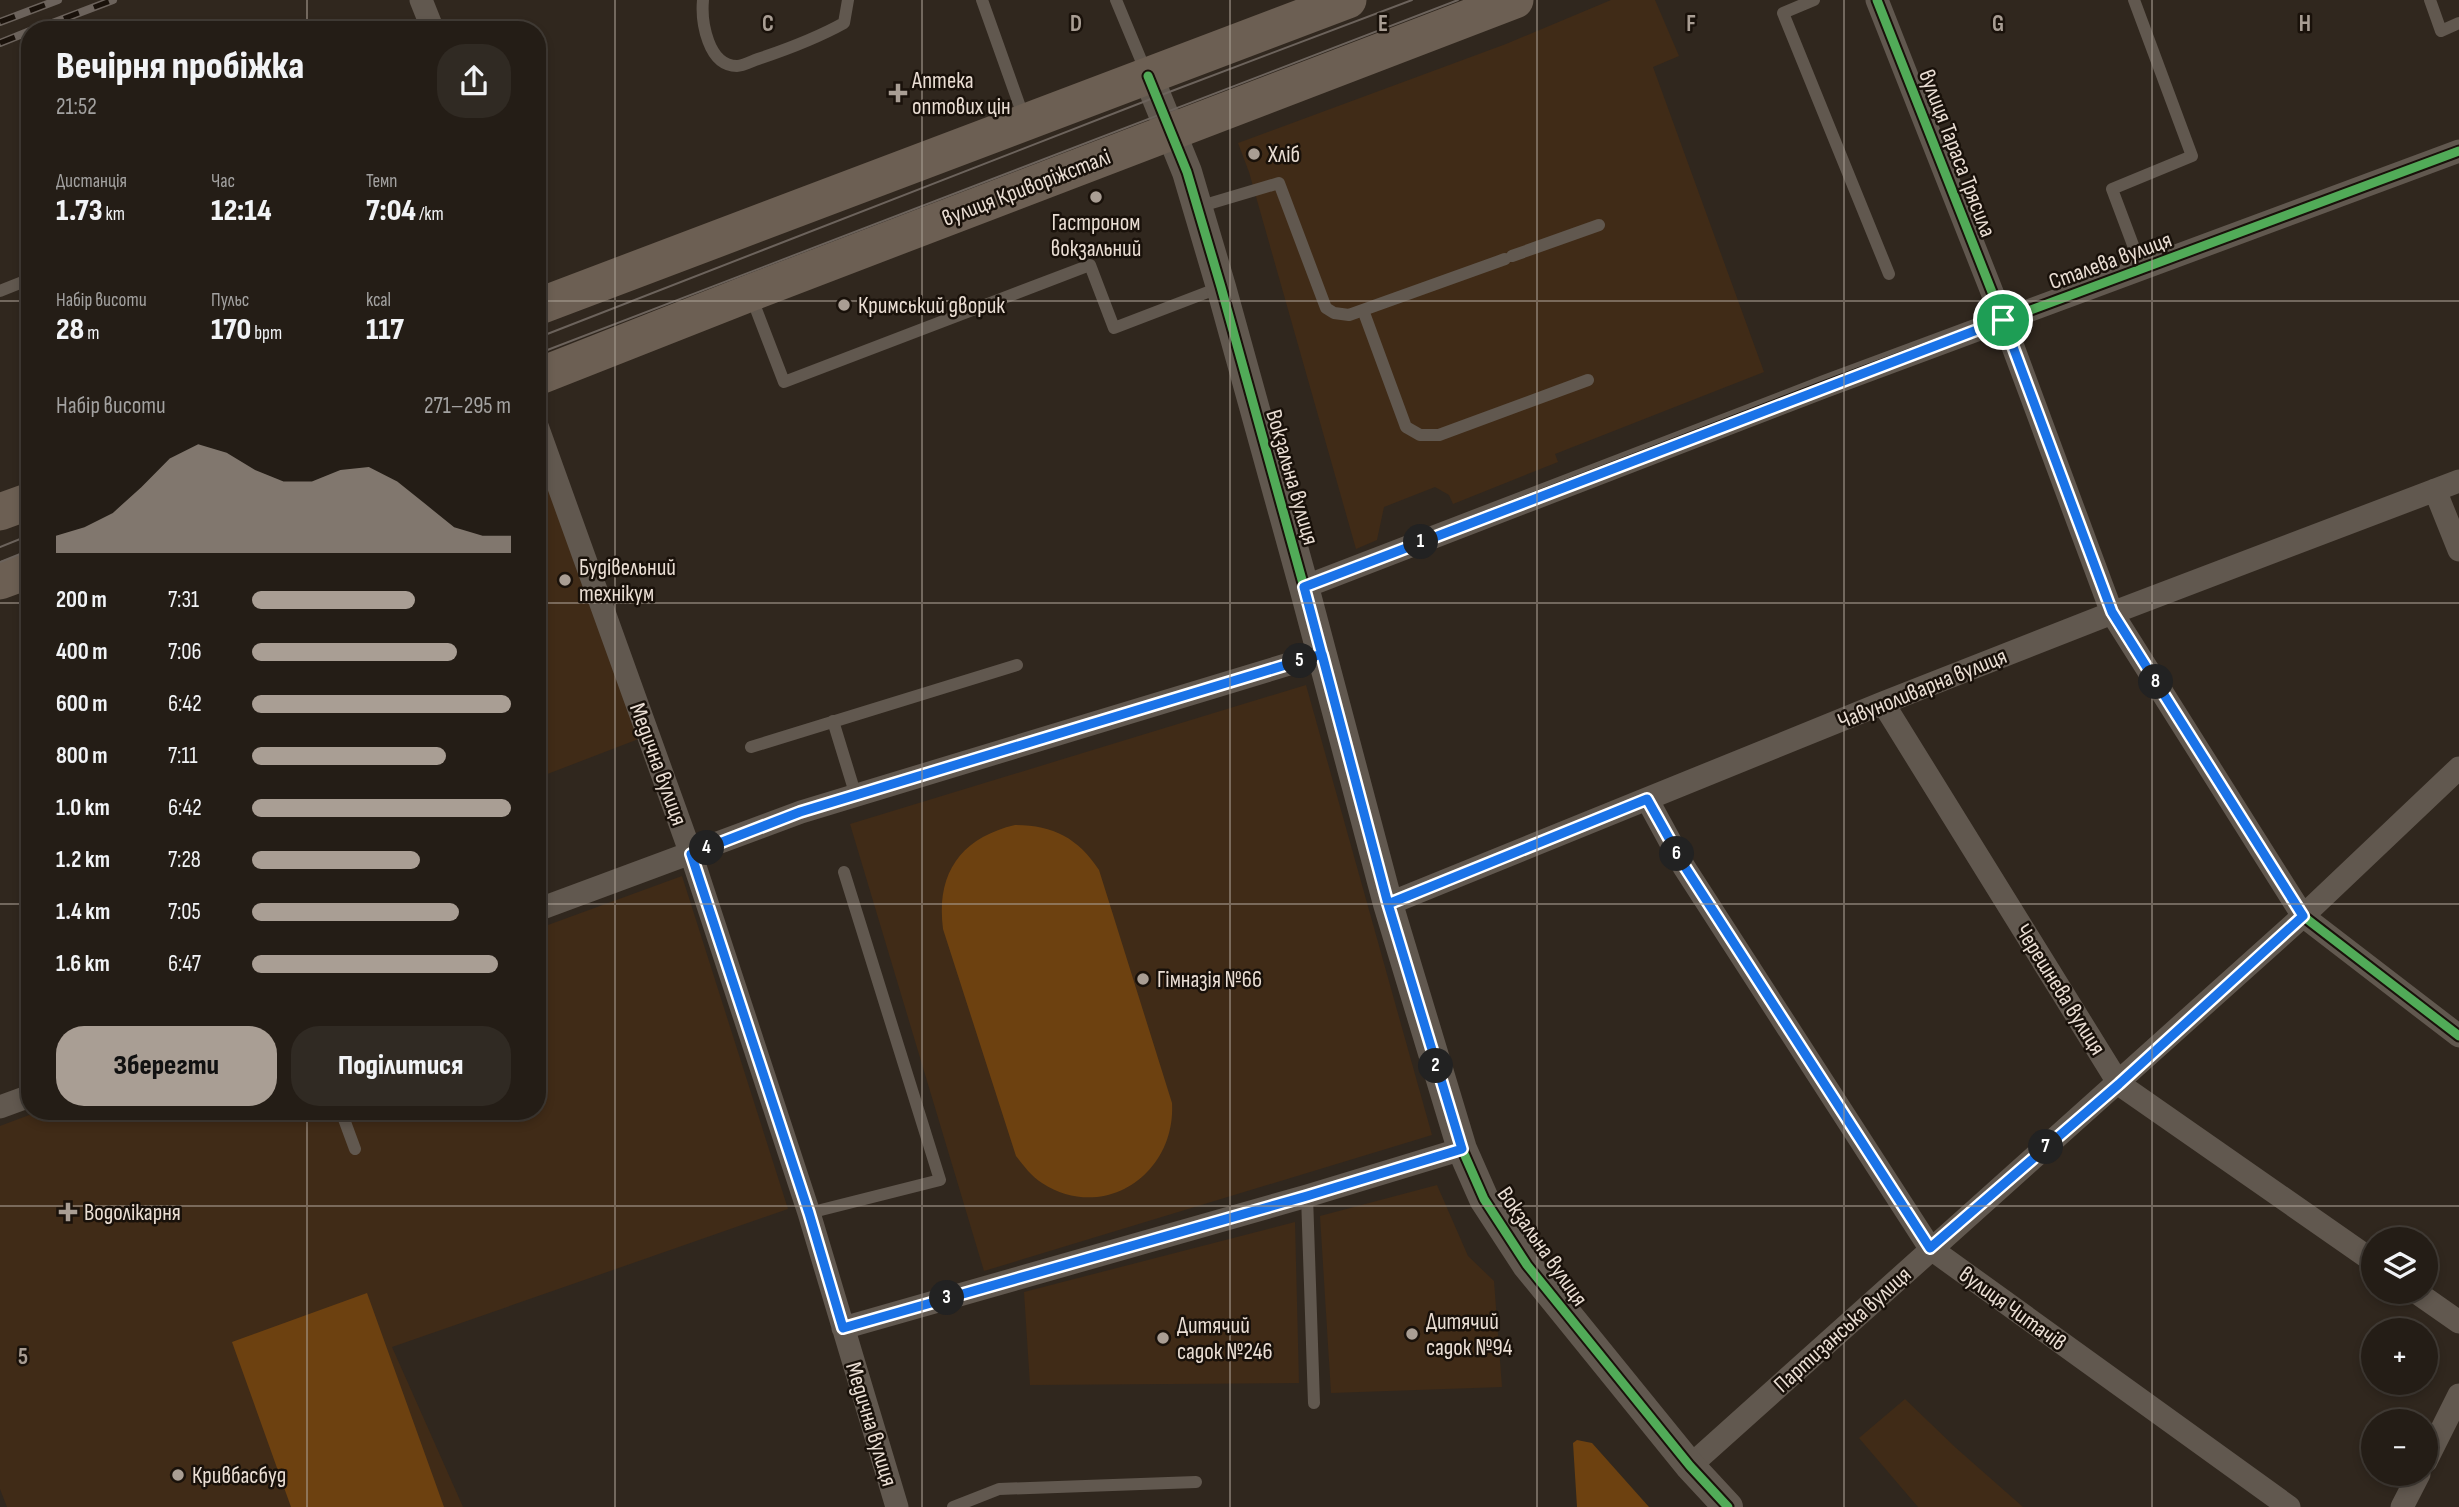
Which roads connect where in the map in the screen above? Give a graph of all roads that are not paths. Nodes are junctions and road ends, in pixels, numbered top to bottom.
1 (421, 0) edge
2 (704, 0) edge
3 (848, 0) edge
4 (982, 0) edge
5 (1116, 0) edge
6 (1348, 0) edge
7 (1515, 0) edge
8 (1814, 0) edge
9 (1877, 0) edge
10 (2134, 0) edge
11 (2430, 0) edge
12 (429, 21) edge
13 (2459, 23) edge
14 (1148, 76) junction
15 (1025, 122) junction
16 (1170, 132) junction
17 (2459, 151) edge
18 (1197, 207) junction
19 (1600, 225) dead end
20 (2142, 269) junction
21 (1889, 274) dead end
22 (21, 283) edge
23 (1220, 287) junction
24 (0, 291) edge
25 (750, 293) junction
26 (546, 304) edge
27 (1363, 310) junction
28 (2003, 320) junction
29 (546, 373) edge
30 (1588, 380) dead end
31 (546, 451) edge
32 (2459, 481) edge
33 (2435, 491) junction
34 (21, 504) edge
35 (0, 512) edge
36 (2459, 550) edge
37 (21, 574) edge
38 (0, 582) edge
39 (1304, 587) junction
40 (2112, 612) junction
41 (1322, 654) junction
42 (1017, 665) dead end
43 (1883, 703) junction
44 (833, 721) junction
45 (751, 747) dead end
46 (2459, 768) edge
47 (856, 796) junction
48 (1647, 799) junction
49 (691, 854) junction
50 (844, 872) dead end
51 (1388, 904) junction
52 (546, 907) edge
53 (2303, 916) junction
54 (2459, 1036) edge
55 (2119, 1084) junction
56 (21, 1099) edge
57 (0, 1107) edge
58 (344, 1120) edge
59 (355, 1149) dead end
60 (1462, 1149) junction
61 (1307, 1196) junction
62 (809, 1213) junction
63 (1930, 1248) junction
64 (2361, 1253) edge
65 (2433, 1304) edge
66 (2459, 1322) edge
67 (843, 1328) junction
68 (2459, 1395) edge
69 (1314, 1403) dead end
70 (2438, 1437) edge
71 (1690, 1466) junction
72 (1196, 1482) dead end
73 (2413, 1486) edge
74 (897, 1507) edge
75 (953, 1507) edge
76 (1728, 1507) edge
77 (2289, 1507) edge
78 (2402, 1507) edge

1 - 12 street
2 - 3 lane
4 - 15 lane
5 - 14 lane
6 - 14 main road
7 - 16 main road, вулиця Криворіжсталі
8 - 21 lane
9 - 28 street, вулиця Тараса Трясила
10 - 20 lane
11 - 13 lane
14 - 15 main road
14 - 16 street, Вокзальна вулиця
15 - 26 main road
16 - 18 street, Вокзальна вулиця
16 - 25 main road, вулиця Криворіжсталі
17 - 20 street, Сталева вулиця
18 - 23 street, Вокзальна вулиця
18 - 27 lane
19 - 27 lane
20 - 28 street, Сталева вулиця
22 - 24 lane
23 - 25 lane
23 - 39 street, Вокзальна вулиця
25 - 29 main road, вулиця Криворіжсталі
27 - 30 lane
28 - 39 street, Сталева вулиця
28 - 40 street, вулиця Тараса Трясила
31 - 49 street, Медична вулиця
32 - 33 street, Чавуноливарна вулиця
33 - 36 street
33 - 40 street, Чавуноливарна вулиця
34 - 35 main road
37 - 38 main road
39 - 41 street, Вокзальна вулиця
40 - 43 street, Чавуноливарна вулиця
40 - 53 street, вулиця Тараса Трясила
41 - 47 street
41 - 51 street, Вокзальна вулиця
42 - 44 lane
43 - 48 street, Чавуноливарна вулиця
43 - 55 street, Черешнева вулиця
44 - 45 lane
44 - 47 lane
46 - 53 street, Партизанська вулиця
47 - 49 street
48 - 51 street, Чавуноливарна вулиця
48 - 63 street, вулиця Читачів
49 - 52 street
49 - 62 street, Медична вулиця
50 - 62 lane
51 - 60 street, Вокзальна вулиця
53 - 54 street
53 - 55 street, Партизанська вулиця
55 - 63 street, Партизанська вулиця
55 - 64 street, Черешнева вулиця
56 - 57 street
58 - 59 lane
60 - 61 street
60 - 71 street, Вокзальна вулиця
61 - 67 street
61 - 69 lane
62 - 67 street, Медична вулиця
63 - 71 street, Партизанська вулиця
63 - 77 street, вулиця Читачів
65 - 66 street
67 - 74 street, Медична вулиця
68 - 70 street
71 - 76 street, Вокзальна вулиця
72 - 75 lane
73 - 78 street

